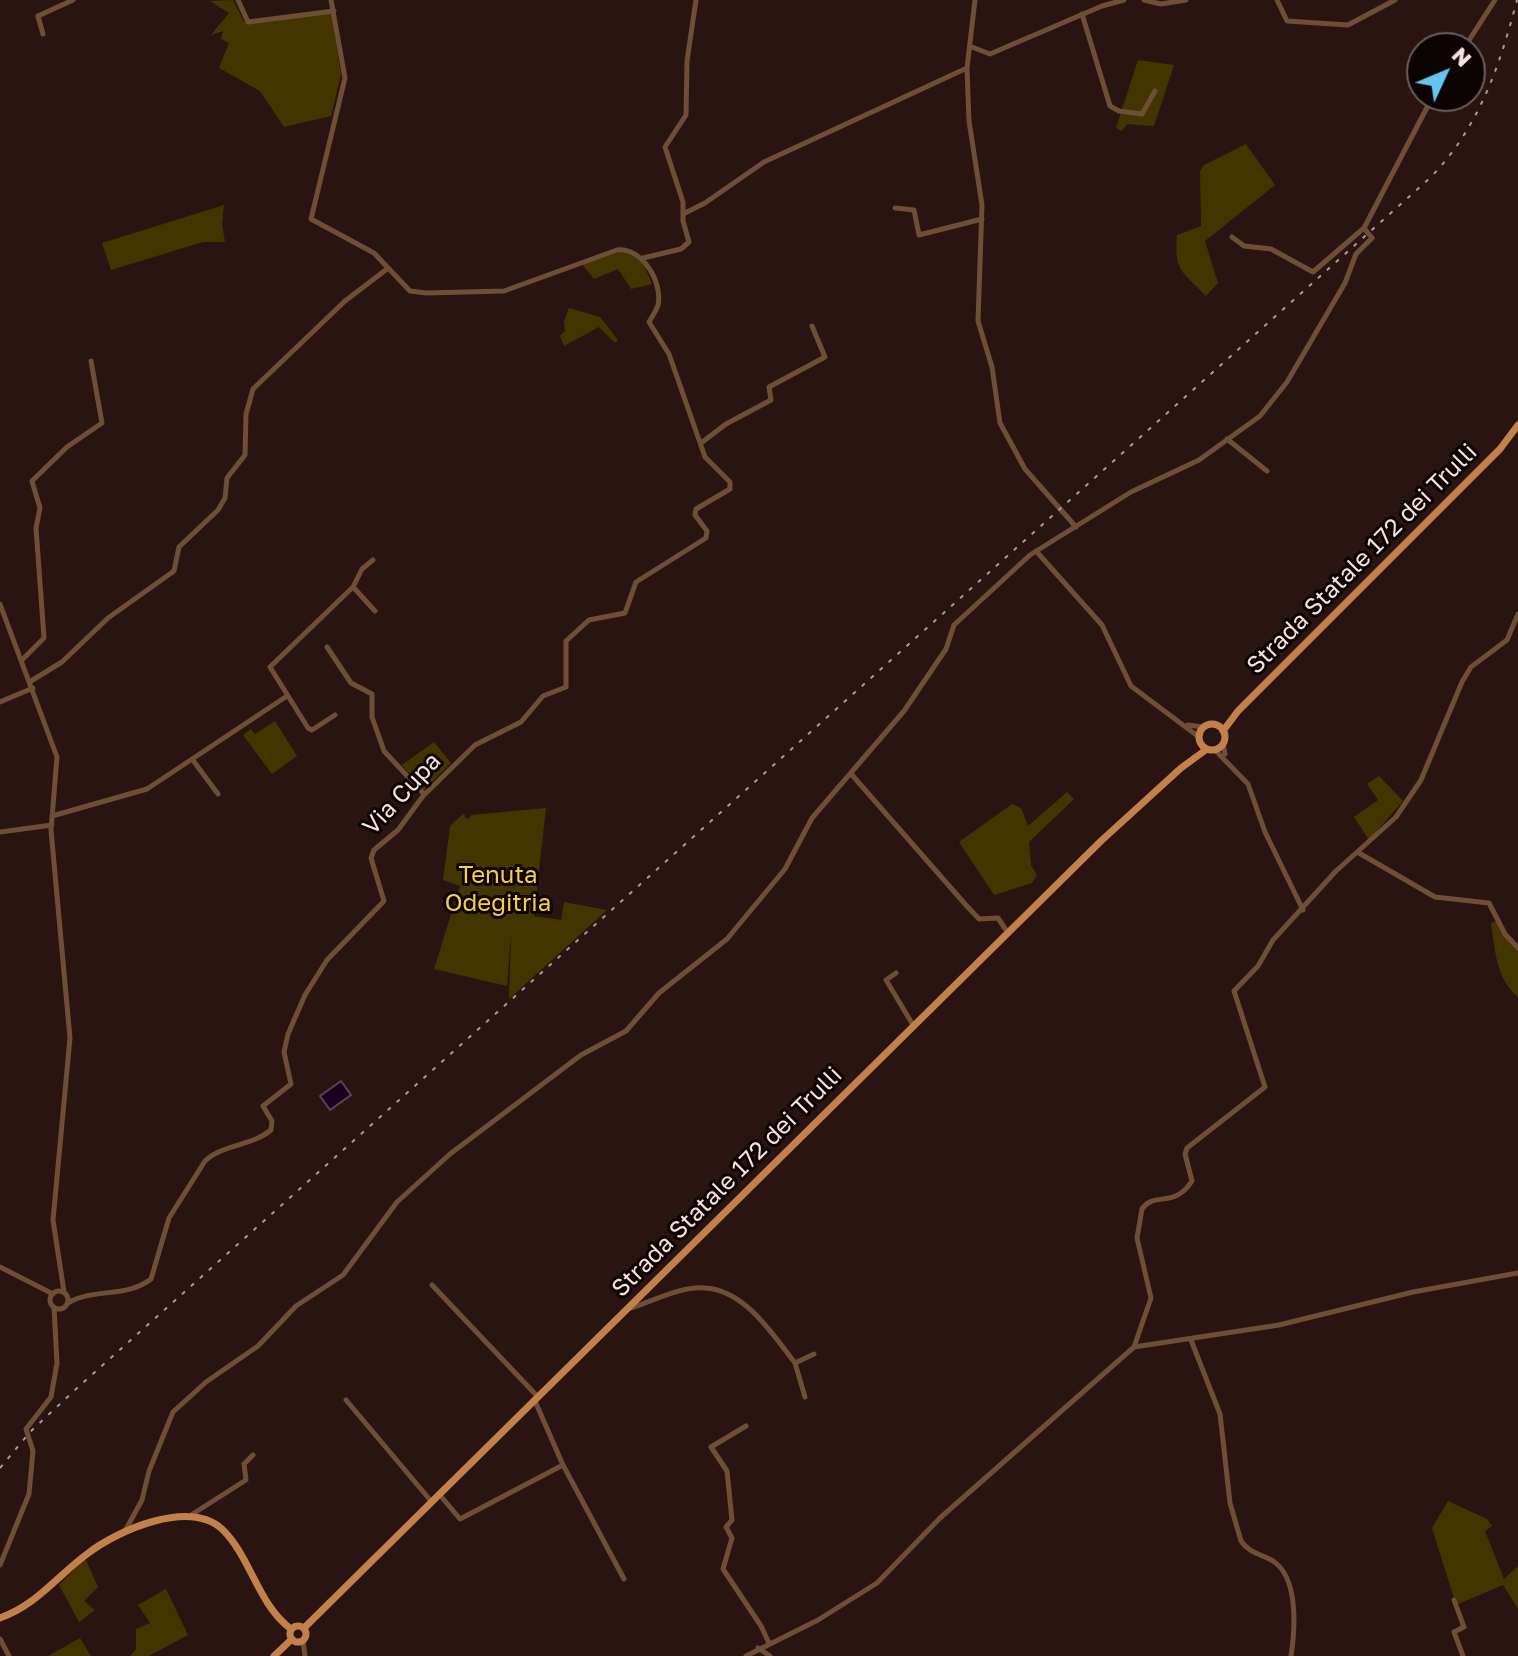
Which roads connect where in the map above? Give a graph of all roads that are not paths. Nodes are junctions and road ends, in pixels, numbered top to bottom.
1 (73, 0) edge
2 (238, 0) edge
3 (331, 0) edge
4 (696, 0) edge
5 (975, 0) edge
6 (1124, 0) edge
7 (1144, 0) edge
8 (1186, 0) edge
9 (1277, 0) edge
10 (1395, 0) edge
11 (1495, 0) edge
12 (334, 11) junction
13 (1082, 14) junction
14 (1474, 32) edge
15 (43, 34) dead end
16 (972, 47) junction
17 (967, 68) junction
18 (1155, 91) dead end
19 (1425, 112) edge
20 (895, 208) dead end
21 (685, 213) junction
22 (982, 219) junction
23 (1364, 228) junction
24 (1232, 237) dead end
25 (643, 258) junction
26 (387, 269) junction
27 (812, 326) dead end
28 (91, 361) dead end
29 (1518, 425) edge
30 (1227, 439) junction
31 (701, 443) junction
32 (1267, 471) dead end
33 (1076, 527) junction
34 (1036, 551) junction
35 (373, 560) dead end
36 (353, 587) junction
37 (0, 604) edge
38 (375, 611) dead end
39 (1518, 614) edge
40 (327, 647) dead end
41 (23, 659) junction
42 (32, 684) junction
43 (287, 696) junction
44 (0, 702) edge
45 (335, 715) dead end
46 (1187, 725) junction
47 (1203, 727) junction
48 (1220, 728) junction
49 (1199, 739) junction
50 (1223, 743) junction
51 (1211, 749) junction
52 (192, 759) junction
53 (1230, 762) junction
54 (1181, 768) junction
55 (852, 775) junction
56 (218, 794) dead end
57 (424, 794) junction
58 (52, 816) junction
59 (52, 825) junction
60 (0, 832) edge
61 (1359, 853) junction
62 (1303, 910) junction
63 (1008, 933) junction
64 (1518, 948) edge
65 (896, 973) dead end
66 (913, 1025) junction
67 (0, 1267) edge
68 (1518, 1273) edge
69 (60, 1278) junction
70 (432, 1285) dead end
71 (65, 1294) junction
72 (78, 1297) junction
73 (53, 1298) junction
74 (65, 1306) junction
75 (630, 1308) junction
76 (57, 1319) junction
77 (1191, 1340) junction
78 (1134, 1347) junction
79 (814, 1354) dead end
80 (795, 1363) junction
81 (805, 1397) dead end
82 (536, 1399) junction
83 (346, 1400) dead end
84 (746, 1426) dead end
85 (253, 1455) dead end
86 (563, 1465) junction
87 (439, 1493) junction
88 (431, 1501) junction
89 (191, 1515) junction
90 (121, 1535) junction
91 (0, 1565) edge
92 (624, 1579) dead end
93 (1454, 1600) dead end
94 (0, 1618) edge
95 (304, 1628) junction
96 (291, 1629) junction
97 (0, 1639) edge
98 (292, 1639) junction
99 (303, 1641) junction
100 (769, 1643) junction
101 (758, 1648) junction
102 (9, 1656) edge
103 (274, 1656) edge
104 (305, 1656) edge
105 (746, 1656) edge
106 (770, 1656) edge
107 (1291, 1656) edge
108 (1463, 1656) edge

1 - 15 street
2 - 12 street
3 - 12 street
4 - 21 street
5 - 16 street
6 - 13 street
7 - 8 street
9 - 10 street
11 - 14 street
12 - 26 street
13 - 16 street
13 - 18 street
16 - 17 street
17 - 21 street
17 - 22 street
19 - 23 street
20 - 22 street
21 - 25 street
22 - 33 street
23 - 24 street
23 - 30 street, bridge
25 - 26 street
25 - 31 street
26 - 42 street
27 - 31 street
28 - 41 street
29 - 48 main road, Strada Statale 172 dei Trulli
30 - 32 street
30 - 33 street
31 - 57 street, Via Cupa
33 - 34 street
34 - 46 street
34 - 55 street
35 - 36 street
36 - 38 street
36 - 43 street
37 - 41 street
39 - 61 street
40 - 57 street
41 - 42 street
42 - 44 street
42 - 58 street
43 - 45 street
43 - 52 street
46 - 47 street
46 - 49 street
47 - 48 main road, Strada Statale 172 dei Trulli
47 - 49 main road, Strada Statale 172 dei Trulli
48 - 50 main road
49 - 51 main road
49 - 54 main road, Strada Statale 172 dei Trulli
50 - 51 main road, Strada Statale 172 dei Trulli
50 - 53 street
51 - 53 street
51 - 54 main road, Strada Statale 172 dei Trulli
52 - 56 street
52 - 58 street
53 - 62 street
54 - 63 main road, Strada Statale 172 dei Trulli
55 - 63 street
55 - 90 street
57 - 72 street, Via Cupa
58 - 59 street
59 - 60 street
59 - 69 street
61 - 62 street
61 - 64 street
62 - 78 street
63 - 66 main road, Strada Statale 172 dei Trulli
65 - 66 street
66 - 75 main road, Strada Statale 172 dei Trulli
67 - 73 street
68 - 77 street
69 - 71 street
69 - 73 street
70 - 82 street
71 - 72 street
71 - 73 street
71 - 74 street
72 - 74 street
73 - 74 street
73 - 76 street
74 - 76 street
75 - 80 street
75 - 82 main road, Strada Statale 172 dei Trulli
76 - 91 street
77 - 78 street
77 - 107 street
78 - 100 street
79 - 80 street
80 - 81 street
82 - 86 street
82 - 87 main road, Strada Statale 172 dei Trulli
83 - 88 street
84 - 100 street
85 - 89 street
86 - 87 street
86 - 92 street
87 - 88 main road, Strada Statale 172 dei Trulli
88 - 95 main road, Strada Statale 172 dei Trulli
89 - 90 main road
89 - 96 main road
90 - 94 main road
93 - 108 street
95 - 96 main road
95 - 99 main road
96 - 98 main road
97 - 102 street
98 - 99 main road
98 - 103 main road
99 - 104 street
100 - 101 street
101 - 105 street
101 - 106 street

